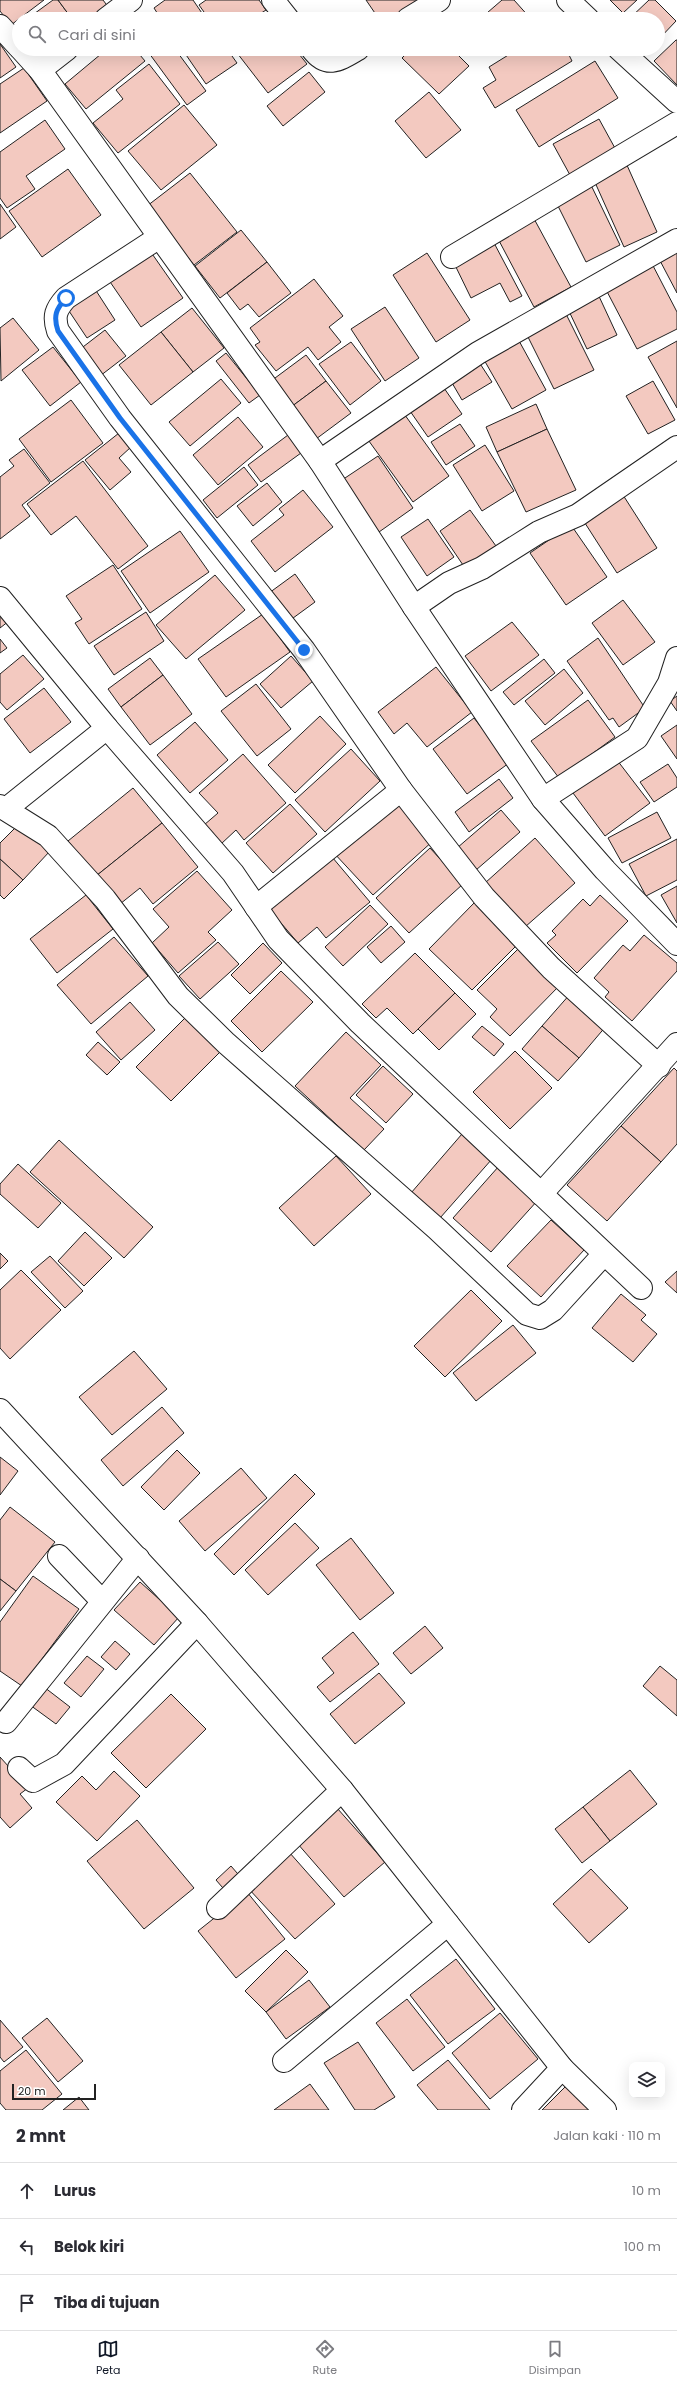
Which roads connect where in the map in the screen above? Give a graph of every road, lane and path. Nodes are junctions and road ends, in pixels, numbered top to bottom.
1 (131, 0) edge
2 (273, 0) edge
3 (440, 0) edge
4 (568, 0) edge
5 (115, 12) edge
6 (282, 12) edge
7 (420, 12) edge
8 (581, 12) edge
9 (0, 26) edge
10 (12, 39) edge
11 (27, 56) edge
12 (58, 56) edge
13 (317, 56) edge
14 (346, 56) edge
15 (627, 56) edge
16 (40, 70) junction
17 (677, 102) edge
18 (677, 122) edge
19 (158, 238) junction
20 (677, 240) edge
21 (452, 257) dead end
22 (677, 447) edge
23 (320, 461) junction
24 (0, 598) edge
25 (414, 607) junction
26 (677, 658) edge
27 (107, 728) junction
28 (401, 790) junction
29 (543, 800) junction
30 (3, 808) edge
31 (256, 907) junction
32 (677, 944) edge
33 (677, 1044) edge
34 (659, 1066) junction
35 (541, 1194) junction
36 (604, 1254) junction
37 (641, 1288) dead end
38 (0, 1410) edge
39 (59, 1556) dead end
40 (138, 1558) junction
41 (102, 1601) junction
42 (197, 1622) junction
43 (6, 1722) dead end
44 (19, 1768) dead end
45 (342, 1790) junction
46 (218, 1908) dead end
47 (448, 1924) junction
48 (284, 2062) dead end
49 (562, 2068) junction
50 (523, 2110) edge
51 (605, 2110) edge

1 - 5 street
2 - 6 street
3 - 7 street
4 - 8 street
9 - 10 street
11 - 16 street
12 - 16 street
13 - 14 street
15 - 17 street
16 - 19 street
18 - 21 street
19 - 23 street
19 - 28 street
20 - 23 street
22 - 25 street
23 - 25 street
24 - 27 street
25 - 29 street
26 - 29 street
27 - 30 street
27 - 31 street
28 - 31 street
28 - 34 street
29 - 32 street
30 - 36 street
31 - 35 street
33 - 34 street
34 - 35 street
35 - 36 street
36 - 37 street
38 - 40 street
39 - 41 street
40 - 41 street
40 - 42 street
41 - 43 street
42 - 44 street
42 - 45 street
45 - 46 street
45 - 47 street
47 - 48 street
47 - 49 street
49 - 50 street
49 - 51 street

